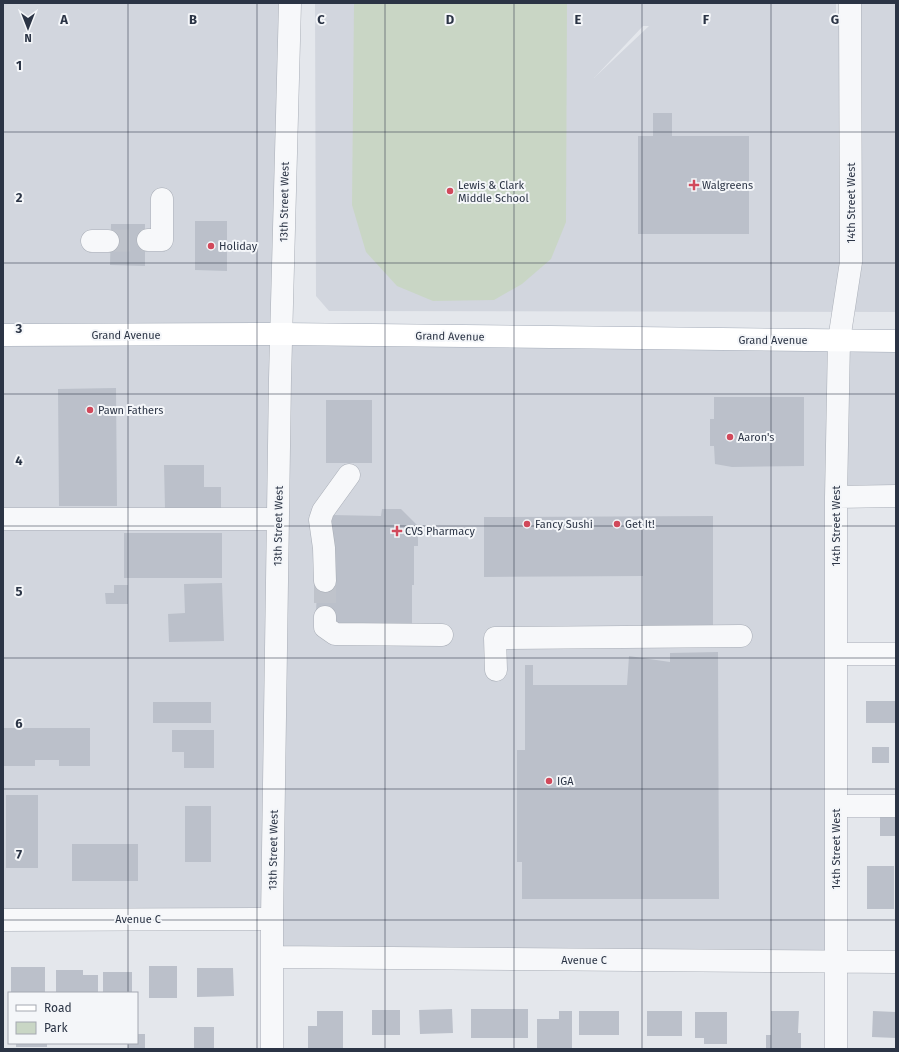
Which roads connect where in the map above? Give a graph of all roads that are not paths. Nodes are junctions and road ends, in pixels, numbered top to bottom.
1 (290, 3) edge
2 (850, 3) edge
3 (162, 199) dead end
4 (148, 240) tunnel mouth
5 (281, 334) junction
6 (3, 335) edge
7 (839, 340) junction
8 (896, 341) edge
9 (349, 475) dead end
10 (896, 496) edge
11 (836, 497) junction
12 (3, 519) edge
13 (278, 519) junction
14 (325, 581) tunnel mouth
15 (325, 617) tunnel mouth
16 (442, 635) dead end
17 (741, 636) dead end
18 (836, 654) junction
19 (896, 654) edge
20 (496, 670) dead end
21 (836, 806) junction
22 (896, 806) edge
23 (272, 919) junction
24 (3, 920) edge
25 (272, 957) junction
26 (836, 962) junction
27 (896, 962) edge
28 (272, 1049) edge
29 (836, 1049) edge

1 - 5 street, 13th Street West
2 - 7 street, 14th Street West
3 - 4 street
5 - 6 main road, Grand Avenue
5 - 7 main road, Grand Avenue
5 - 13 street, 13th Street West
7 - 8 main road, Grand Avenue
7 - 11 street, 14th Street West
9 - 14 street
10 - 11 street
11 - 18 street, 14th Street West
12 - 13 street
13 - 23 street, 13th Street West
15 - 16 street
17 - 20 street
18 - 19 street
18 - 21 street, 14th Street West
21 - 22 street
21 - 26 street, 14th Street West
23 - 24 street, Avenue C
23 - 25 street, 13th Street West
25 - 26 street, Avenue C
25 - 28 street, 13th Street West
26 - 27 street, Avenue C
26 - 29 street, 14th Street West

